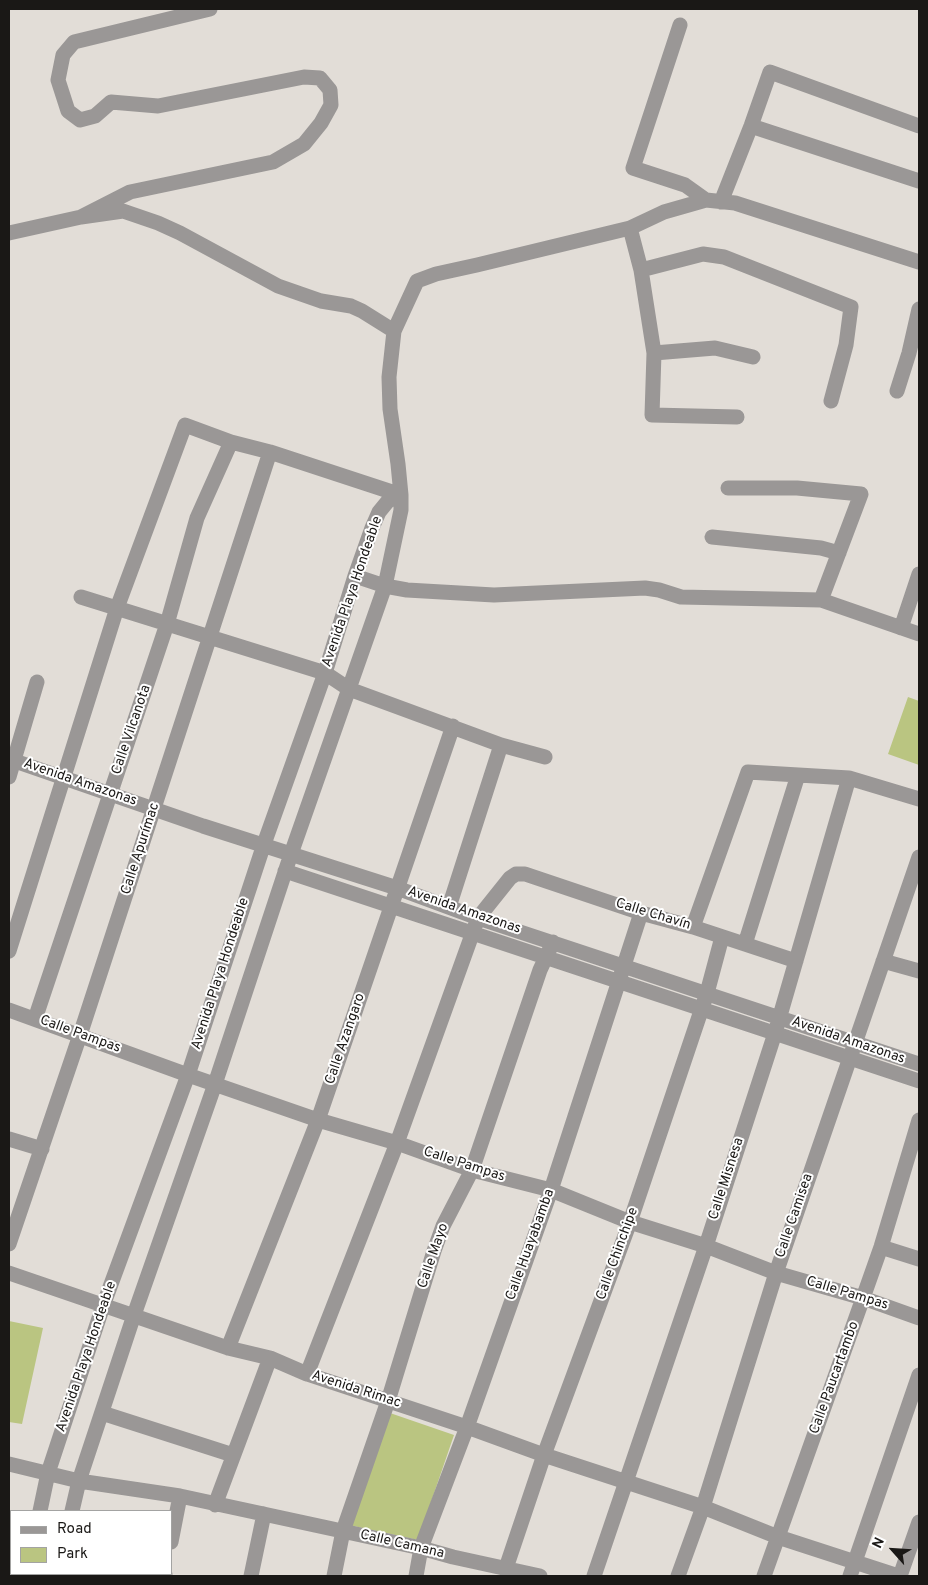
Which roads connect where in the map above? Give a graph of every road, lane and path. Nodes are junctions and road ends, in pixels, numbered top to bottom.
1 (210, 9) edge
2 (680, 25) dead end
3 (751, 126) junction
4 (919, 126) edge
5 (919, 181) edge
6 (706, 200) junction
7 (721, 202) junction
8 (81, 217) junction
9 (630, 228) junction
10 (9, 233) edge
11 (919, 262) edge
12 (641, 270) junction
13 (919, 309) edge
14 (394, 331) junction
15 (654, 353) junction
16 (753, 357) dead end
17 (897, 391) dead end
18 (831, 401) dead end
19 (737, 417) dead end
20 (230, 442) junction
21 (270, 452) junction
22 (728, 488) dead end
23 (401, 495) junction
24 (712, 537) dead end
25 (839, 552) junction
26 (919, 574) edge
27 (355, 576) junction
28 (385, 586) junction
29 (81, 597) dead end
30 (821, 600) junction
31 (116, 608) junction
32 (167, 624) junction
33 (901, 628) junction
34 (919, 634) edge
35 (210, 637) junction
36 (325, 672) junction
37 (37, 682) dead end
38 (348, 689) junction
39 (453, 726) junction
40 (501, 744) junction
41 (545, 758) dead end
42 (11, 760) edge
43 (798, 775) junction
44 (9, 777) edge
45 (62, 777) junction
46 (849, 778) junction
47 (110, 794) junction
48 (919, 799) edge
49 (154, 809) junction
50 (264, 844) junction
51 (291, 854) junction
52 (919, 857) edge
53 (286, 871) junction
54 (397, 888) junction
55 (914, 888) edge
56 (391, 906) junction
57 (449, 907) junction
58 (641, 913) junction
59 (478, 918) junction
60 (693, 927) junction
61 (472, 933) junction
62 (722, 937) junction
63 (553, 942) junction
64 (745, 944) junction
65 (9, 951) edge
66 (546, 957) junction
67 (796, 961) junction
68 (883, 961) junction
69 (623, 965) junction
70 (919, 971) edge
71 (618, 981) junction
72 (707, 993) junction
73 (701, 1009) junction
74 (9, 1010) edge
75 (780, 1018) junction
76 (35, 1019) junction
77 (775, 1033) junction
78 (80, 1035) junction
79 (855, 1043) junction
80 (849, 1058) junction
81 (919, 1064) edge
82 (188, 1075) junction
83 (919, 1082) edge
84 (215, 1084) junction
85 (318, 1120) junction
86 (919, 1120) edge
87 (9, 1140) edge
88 (397, 1143) junction
89 (42, 1149) junction
90 (912, 1168) edge
91 (472, 1170) junction
92 (551, 1190) junction
93 (630, 1222) junction
94 (9, 1244) edge
95 (706, 1246) junction
96 (881, 1247) junction
97 (919, 1260) edge
98 (9, 1273) edge
99 (776, 1273) junction
100 (863, 1298) junction
101 (103, 1306) junction
102 (134, 1315) junction
103 (919, 1318) edge
104 (228, 1348) junction
105 (270, 1358) junction
106 (307, 1374) junction
107 (919, 1375) edge
108 (388, 1401) junction
109 (102, 1413) junction
110 (467, 1427) junction
111 (233, 1455) junction
112 (544, 1455) junction
113 (9, 1464) edge
114 (48, 1473) junction
115 (78, 1481) junction
116 (626, 1482) junction
117 (180, 1496) junction
118 (215, 1504) junction
119 (703, 1507) junction
120 (40, 1510) edge
121 (72, 1510) edge
122 (264, 1514) junction
123 (919, 1522) edge
124 (343, 1531) junction
125 (172, 1537) edge
126 (778, 1537) junction
127 (421, 1548) junction
128 (506, 1568) junction
129 (852, 1569) edge
130 (251, 1576) edge
131 (334, 1576) edge
132 (416, 1576) edge
133 (540, 1576) edge
134 (594, 1576) edge
135 (678, 1576) edge
136 (764, 1576) edge
137 (899, 1576) edge

1 - 8 street
2 - 6 street
3 - 4 street
3 - 5 street
3 - 7 street
6 - 7 street
6 - 9 street
7 - 11 street
8 - 10 street
8 - 14 street
9 - 12 street
9 - 14 street
12 - 15 street
12 - 18 street
13 - 17 street
14 - 23 street
15 - 16 street
15 - 19 street
20 - 21 street
20 - 31 street
20 - 32 street, Calle Vilcanota
21 - 23 street
21 - 35 street, Calle Apurímac
22 - 25 street
23 - 27 street, Avenida Playa Hondeable
23 - 28 street, Avenida Playa Hondeable
24 - 25 street
25 - 30 street
26 - 33 street
27 - 28 street
27 - 36 street, Avenida Playa Hondeable
28 - 30 street
28 - 38 street, Avenida Playa Hondeable
29 - 31 street
30 - 33 street
31 - 32 street
31 - 45 street
32 - 35 street
32 - 47 street, Calle Vilcanota
33 - 34 street
35 - 36 street
35 - 49 street, Calle Apurímac
36 - 38 street
36 - 50 street, Avenida Playa Hondeable
37 - 42 street
38 - 39 street
38 - 51 street, Avenida Playa Hondeable
39 - 40 street
39 - 54 street, Calle Azangaro
40 - 41 street
40 - 57 street
42 - 44 street
42 - 45 street, Avenida Amazonas
43 - 46 street
43 - 60 street
43 - 64 street
45 - 47 street, Avenida Amazonas
45 - 65 street
46 - 48 street
46 - 67 street, Calle Misnesa
47 - 49 street, Avenida Amazonas
47 - 76 street, Calle Vilcanota
49 - 50 street, Avenida Amazonas
49 - 78 street, Calle Apurímac
50 - 51 street, Avenida Amazonas
50 - 82 street, Avenida Playa Hondeable
51 - 53 street, Avenida Playa Hondeable
51 - 54 street, Avenida Amazonas
52 - 55 street, Calle Camisea
53 - 56 street, Avenida Amazonas
53 - 84 street, Avenida Playa Hondeable
54 - 56 street, Calle Azangaro
54 - 57 street, Avenida Amazonas
55 - 68 street, Calle Camisea
56 - 61 street, Avenida Amazonas
56 - 85 street, Calle Azangaro
57 - 59 street, Avenida Amazonas
58 - 59 street, Calle Chavín
58 - 60 street, Calle Chavín
58 - 69 street, Calle Huayabamba
59 - 61 street
59 - 63 street, Avenida Amazonas
60 - 62 street, Calle Chavín
61 - 66 street, Avenida Amazonas
61 - 88 street
62 - 64 street, Calle Chavín
62 - 72 street, Calle Chinchipe
63 - 66 street, Calle Mayo
63 - 69 street, Avenida Amazonas
64 - 67 street, Calle Chavín
66 - 71 street, Avenida Amazonas
66 - 91 street, Calle Mayo
67 - 75 street, Calle Misnesa
68 - 70 street
68 - 79 street, Calle Camisea
69 - 71 street, Calle Huayabamba
69 - 72 street, Avenida Amazonas
71 - 73 street, Avenida Amazonas
71 - 92 street, Calle Huayabamba
72 - 73 street, Calle Chinchipe
72 - 75 street, Avenida Amazonas
73 - 77 street, Avenida Amazonas
73 - 93 street, Calle Chinchipe
74 - 76 street, Calle Pampas
75 - 77 street, Calle Misnesa
75 - 79 street, Avenida Amazonas
76 - 78 street, Calle Pampas
77 - 80 street, Avenida Amazonas
77 - 95 street, Calle Misnesa
78 - 82 street, Calle Pampas
78 - 89 street, Calle Apurímac
79 - 80 street, Calle Camisea
79 - 81 street, Avenida Amazonas
80 - 83 street, Avenida Amazonas
80 - 99 street, Calle Camisea
82 - 84 street, Calle Pampas
82 - 101 street, Avenida Playa Hondeable
84 - 85 street, Calle Pampas
84 - 102 street, Avenida Playa Hondeable
85 - 88 street, Calle Pampas
85 - 104 street, Calle Azangaro
86 - 90 street, Calle Paucartambo
87 - 89 street
88 - 91 street, Calle Pampas
88 - 106 street
89 - 94 street, Calle Apurímac
90 - 96 street, Calle Paucartambo
91 - 92 street, Calle Pampas
91 - 108 street, Calle Mayo
92 - 93 street, Calle Pampas
92 - 110 street, Calle Huayabamba
93 - 95 street, Calle Pampas
93 - 112 street, Calle Chinchipe
95 - 99 street, Calle Pampas
95 - 116 street, Calle Misnesa
96 - 97 street
96 - 100 street, Calle Paucartambo
98 - 101 street, Avenida Rimac
99 - 100 street, Calle Pampas
99 - 119 street, Calle Camisea
100 - 103 street, Calle Pampas
100 - 126 street, Calle Paucartambo
101 - 102 street, Avenida Rimac
101 - 114 street, Avenida Playa Hondeable
102 - 104 street, Avenida Rimac
102 - 109 street, Avenida Playa Hondeable
104 - 105 street, Avenida Rimac
105 - 106 street, Avenida Rimac
105 - 111 street
106 - 108 street, Avenida Rimac
107 - 129 street
108 - 110 street, Avenida Rimac
108 - 124 street, Calle Mayo
109 - 111 street
109 - 115 street, Avenida Playa Hondeable
110 - 112 street, Avenida Rimac
110 - 127 street, Calle Huayabamba
111 - 118 street
112 - 116 street, Avenida Rimac
112 - 128 street, Calle Chinchipe
113 - 114 street, Calle Camana
114 - 115 street, Calle Camana
114 - 120 street, Avenida Playa Hondeable
115 - 117 street, Calle Camana
115 - 121 street, Avenida Playa Hondeable
116 - 119 street, Avenida Rimac
116 - 134 street, Calle Misnesa
117 - 118 street, Calle Camana
117 - 125 street
118 - 122 street, Calle Camana
119 - 126 street, Avenida Rimac
119 - 135 street, Calle Camisea
122 - 124 street, Calle Camana
122 - 130 street
123 - 137 street
124 - 127 street, Calle Camana
124 - 131 street, Calle Mayo
126 - 129 street, Avenida Rimac
126 - 136 street, Calle Paucartambo
127 - 128 street, Calle Camana
127 - 132 street, Calle Huayabamba
128 - 133 street, Calle Camana
129 - 137 street, Avenida Rimac

